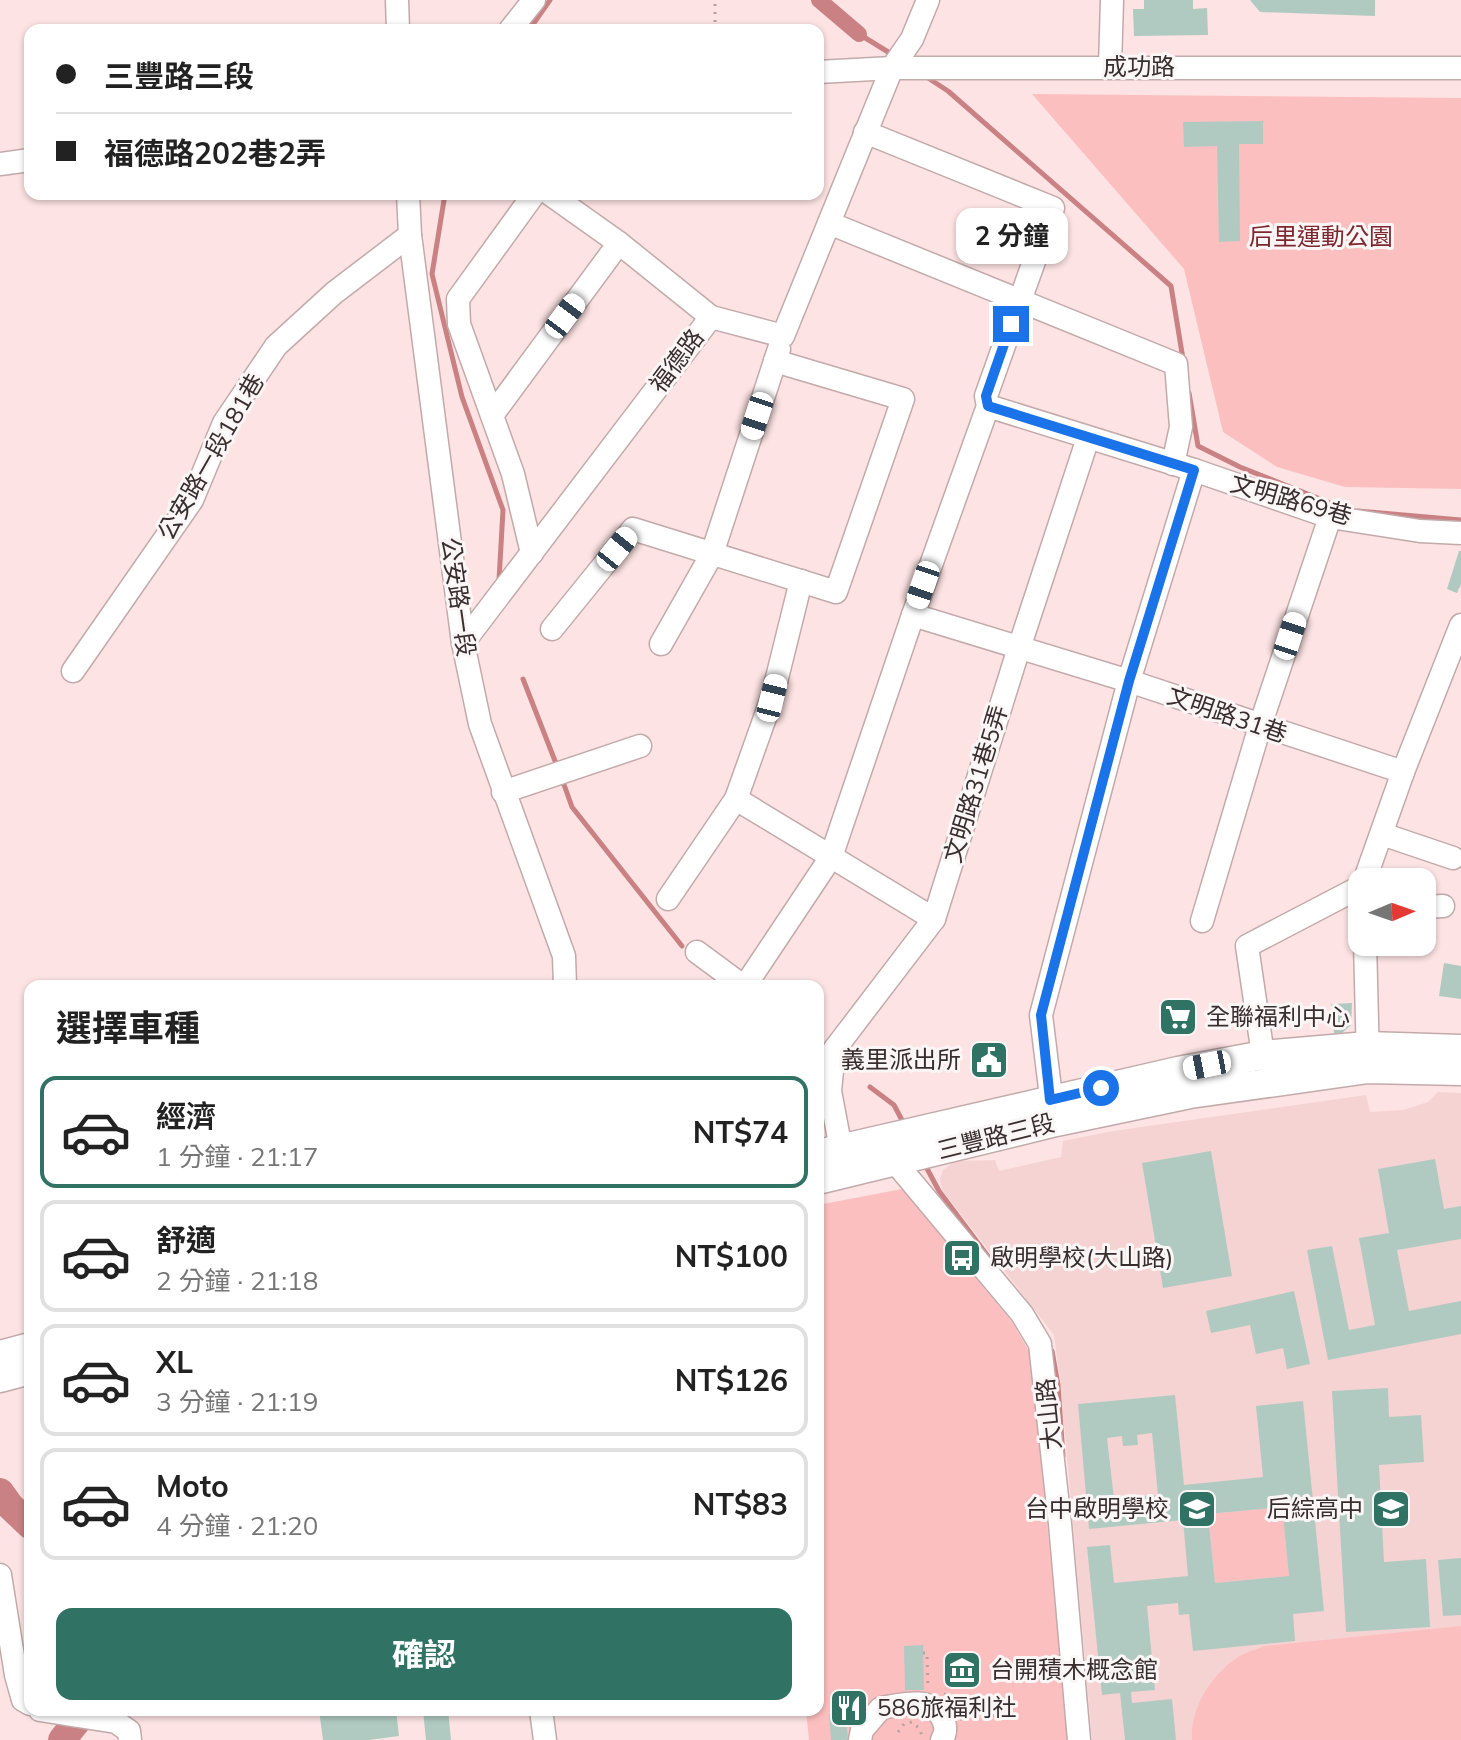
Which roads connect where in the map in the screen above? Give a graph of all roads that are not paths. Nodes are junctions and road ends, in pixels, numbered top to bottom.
1 (397, 0) edge
2 (534, 0) edge
3 (928, 0) edge
4 (1112, 0) edge
5 (398, 24) edge
6 (515, 24) edge
7 (1110, 67) junction
8 (892, 68) junction
9 (1461, 68) edge
10 (824, 72) edge
11 (865, 132) junction
12 (24, 161) edge
13 (0, 164) edge
14 (408, 200) edge
15 (530, 200) edge
16 (558, 200) edge
17 (829, 223) junction
18 (410, 235) junction
19 (619, 243) junction
20 (1019, 299) junction
21 (711, 317) junction
22 (783, 336) junction
23 (775, 361) junction
24 (988, 406) junction
25 (493, 414) junction
26 (1088, 438) junction
27 (1184, 467) junction
28 (1330, 517) junction
29 (1461, 533) edge
30 (532, 553) junction
31 (712, 554) junction
32 (801, 581) junction
33 (913, 615) junction
34 (1461, 625) edge
35 (552, 629) dead end
36 (463, 643) junction
37 (661, 644) dead end
38 (1019, 648) junction
39 (73, 671) dead end
40 (1129, 681) junction
41 (1260, 726) junction
42 (640, 746) dead end
43 (1403, 772) junction
44 (503, 792) junction
45 (736, 799) junction
46 (1382, 834) junction
47 (831, 857) junction
48 (1453, 858) dead end
49 (1369, 868) edge
50 (1348, 892) edge
51 (668, 899) dead end
52 (934, 919) junction
53 (1202, 921) dead end
54 (697, 952) dead end
55 (1365, 956) edge
56 (565, 980) edge
57 (736, 980) edge
58 (748, 980) edge
59 (826, 1046) edge
60 (1461, 1049) edge
61 (1263, 1055) junction
62 (1368, 1058) junction
63 (1461, 1071) edge
64 (1284, 1080) junction
65 (1053, 1111) junction
66 (891, 1150) junction
67 (835, 1159) edge
68 (24, 1349) edge
69 (0, 1355) edge
70 (24, 1372) edge
71 (0, 1378) edge
72 (0, 1575) edge
73 (24, 1701) edge
74 (78, 1716) edge
75 (542, 1716) edge
76 (944, 1731) edge
77 (130, 1740) edge
78 (545, 1740) edge
79 (860, 1740) edge
80 (1079, 1740) edge

1 - 5 street
2 - 6 street
3 - 8 street
4 - 7 street
7 - 8 street, 成功路
7 - 9 street, 成功路
8 - 10 street, 成功路
8 - 11 street
11 - 17 street
11 - 20 street
12 - 13 street
14 - 18 street, 公安路一段
15 - 25 street
16 - 19 street
17 - 20 street
17 - 22 street
18 - 36 street, 公安路一段
18 - 39 street, 公安路一段181巷
19 - 21 street
19 - 25 street
20 - 24 street
20 - 27 street
21 - 22 street, 福德路
21 - 30 street, 福德路
22 - 23 street
23 - 31 street
23 - 32 street
24 - 26 street, 文明路69巷
24 - 33 street
25 - 30 street
26 - 27 street, 文明路69巷
26 - 38 street, 文明路31巷5弄
27 - 28 street, 文明路69巷
27 - 40 street
28 - 29 street, 文明路69巷
28 - 41 street
30 - 36 street, 福德路
31 - 32 street
31 - 35 street
31 - 37 street
32 - 45 street
33 - 38 street, 文明路31巷
33 - 47 street
34 - 43 street
36 - 44 street, 公安路一段
38 - 40 street, 文明路31巷
38 - 52 street, 文明路31巷5弄
40 - 41 street, 文明路31巷
40 - 65 street
41 - 43 street, 文明路31巷
41 - 53 street
42 - 44 street
43 - 46 street
44 - 56 street, 公安路一段
45 - 47 street
45 - 51 street
46 - 48 street
46 - 49 street
47 - 52 street
47 - 58 street
50 - 61 street
52 - 59 street, 文明路31巷5弄
54 - 57 street
55 - 62 street
59 - 67 street
60 - 62 main road, 三豐路三段
61 - 62 main road, 三豐路三段
61 - 64 street
61 - 65 main road, 三豐路三段
62 - 63 main road, 三豐路三段
62 - 64 main road, 三豐路三段
64 - 65 main road, 三豐路三段
65 - 66 main road, 三豐路三段
66 - 67 main road, 三豐路三段
66 - 80 street, 大山路
68 - 69 main road
70 - 71 main road
72 - 73 street
74 - 77 street
75 - 78 street
76 - 79 street

